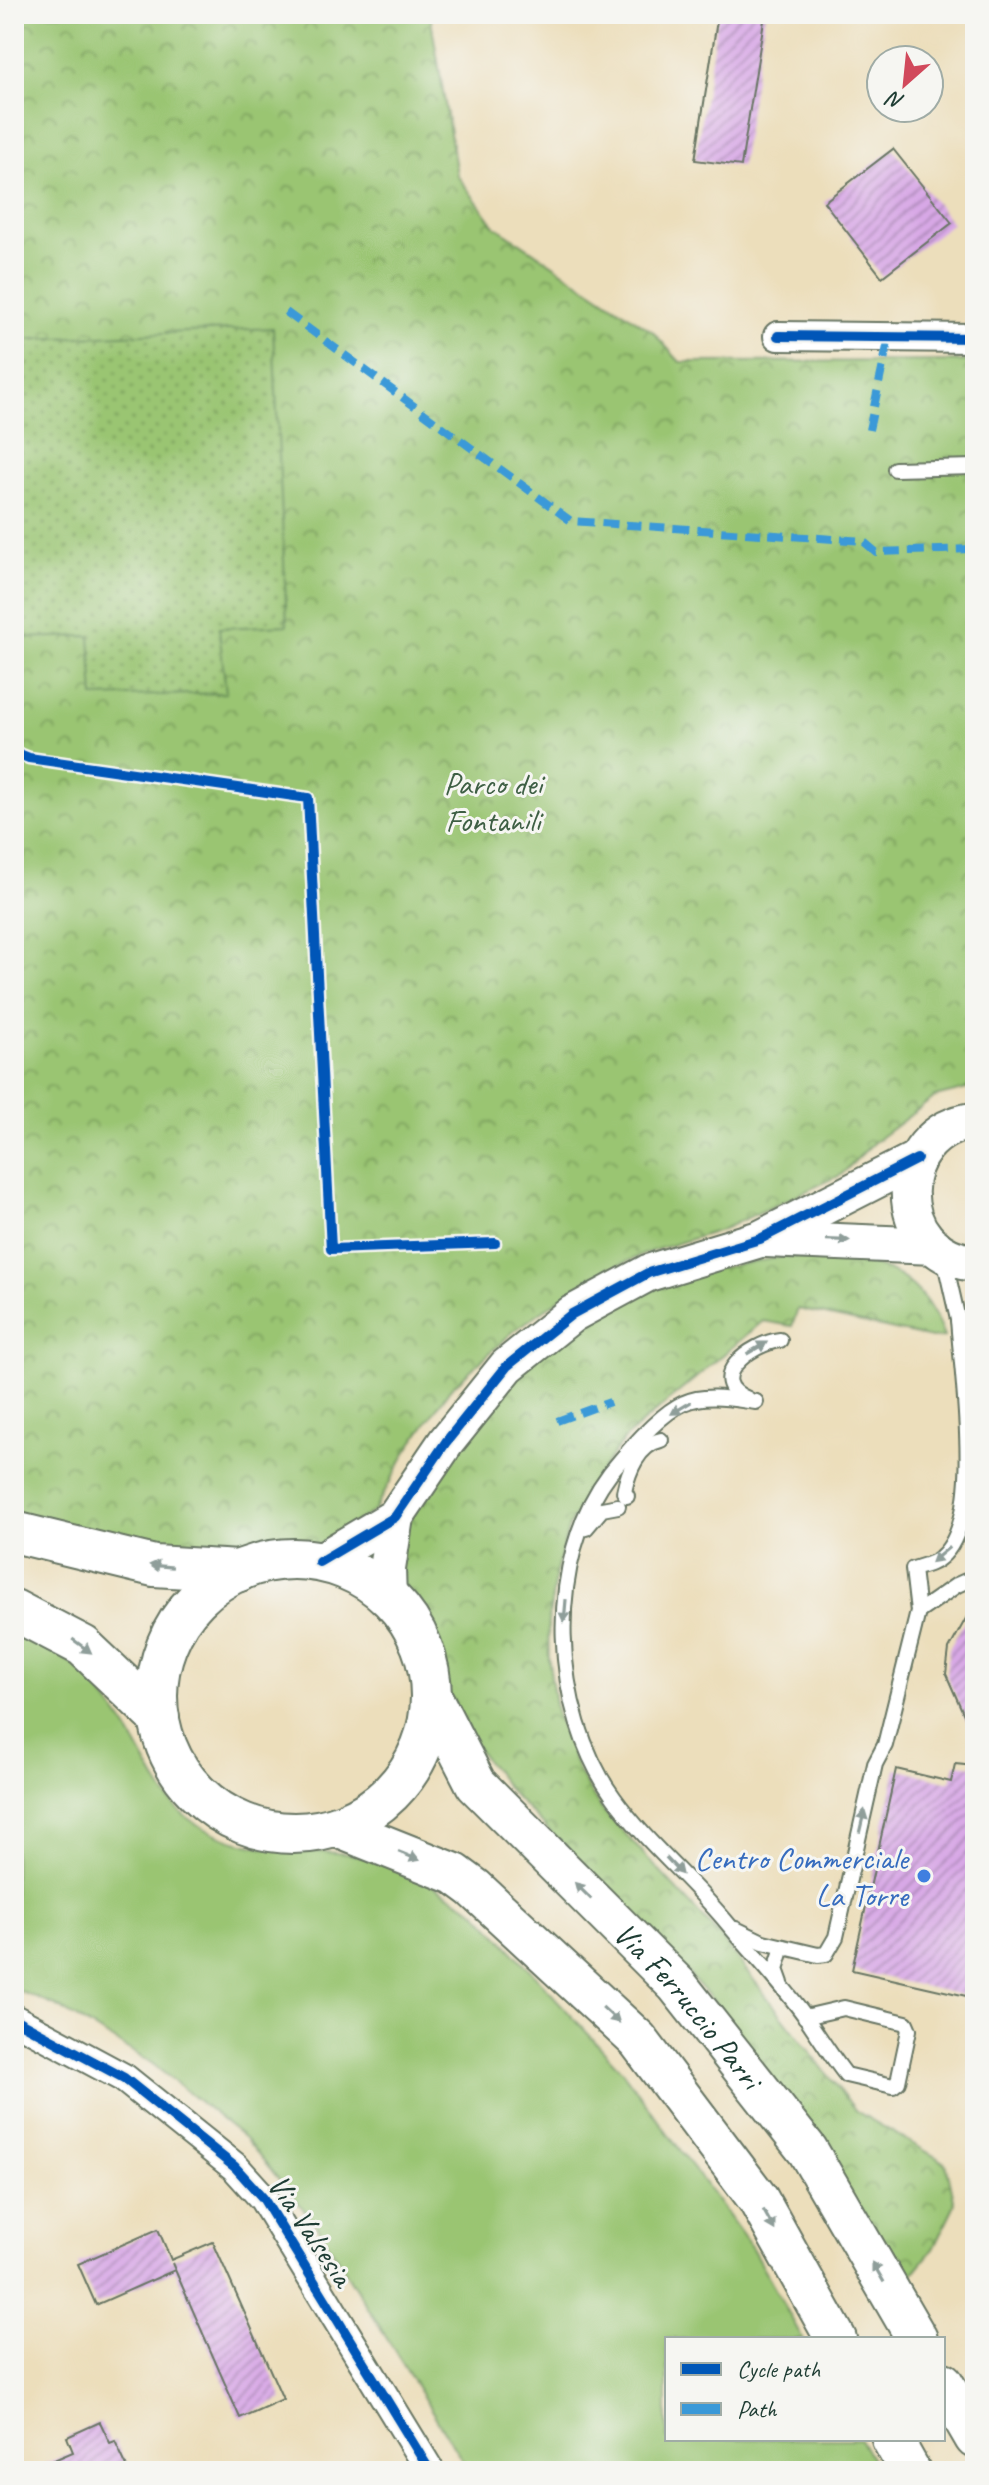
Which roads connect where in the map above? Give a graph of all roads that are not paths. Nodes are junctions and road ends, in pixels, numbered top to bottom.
1 (778, 336) dead end
2 (975, 338) edge
3 (975, 467) edge
4 (895, 469) dead end
5 (975, 1121) edge
6 (917, 1159) junction
7 (760, 1239) junction
8 (951, 1254) edge
9 (958, 1318) junction
10 (780, 1340) dead end
11 (975, 1395) edge
12 (661, 1440) dead end
13 (395, 1517) junction
14 (14, 1532) edge
15 (581, 1535) junction
16 (319, 1562) junction
17 (975, 1565) edge
18 (239, 1571) junction
19 (975, 1577) edge
20 (957, 1585) junction
21 (388, 1598) junction
22 (14, 1610) edge
23 (918, 1612) junction
24 (431, 1696) junction
25 (159, 1718) junction
26 (337, 1827) junction
27 (726, 1922) junction
28 (783, 1947) junction
29 (783, 1991) junction
30 (805, 2017) junction
31 (14, 2019) edge
32 (835, 2337) edge
33 (916, 2337) edge
34 (945, 2386) edge
35 (975, 2438) edge
36 (893, 2441) edge
37 (430, 2471) edge
38 (910, 2471) edge

1 - 2 street
3 - 4 lane
5 - 6 street
6 - 7 street
6 - 8 street
7 -> 8 street
7 - 13 street
8 - 9 lane
9 - 11 lane
9 -> 23 lane
10 - 15 lane
12 - 15 lane
13 - 16 street
13 - 21 street
18 -> 14 main road, Via Ferruccio Parri
15 -> 27 lane
16 - 18 main road, Via Ferruccio Parri
16 - 21 main road, Via Ferruccio Parri
17 - 20 lane
18 - 25 main road, Via Ferruccio Parri
19 - 20 lane
20 - 23 lane
21 - 24 main road, Via Ferruccio Parri
22 -> 25 main road, Via Ferruccio Parri
28 -> 23 lane
24 - 26 main road, Via Ferruccio Parri
33 -> 24 main road, Via Ferruccio Parri
25 - 26 main road, Via Ferruccio Parri
26 -> 32 main road, Via Ferruccio Parri
27 - 28 lane
27 - 29 lane
28 - 29 lane
29 - 30 lane
30 - 30 lane
31 - 37 street, Via Valsesia
34 - 35 main road
36 - 38 main road

